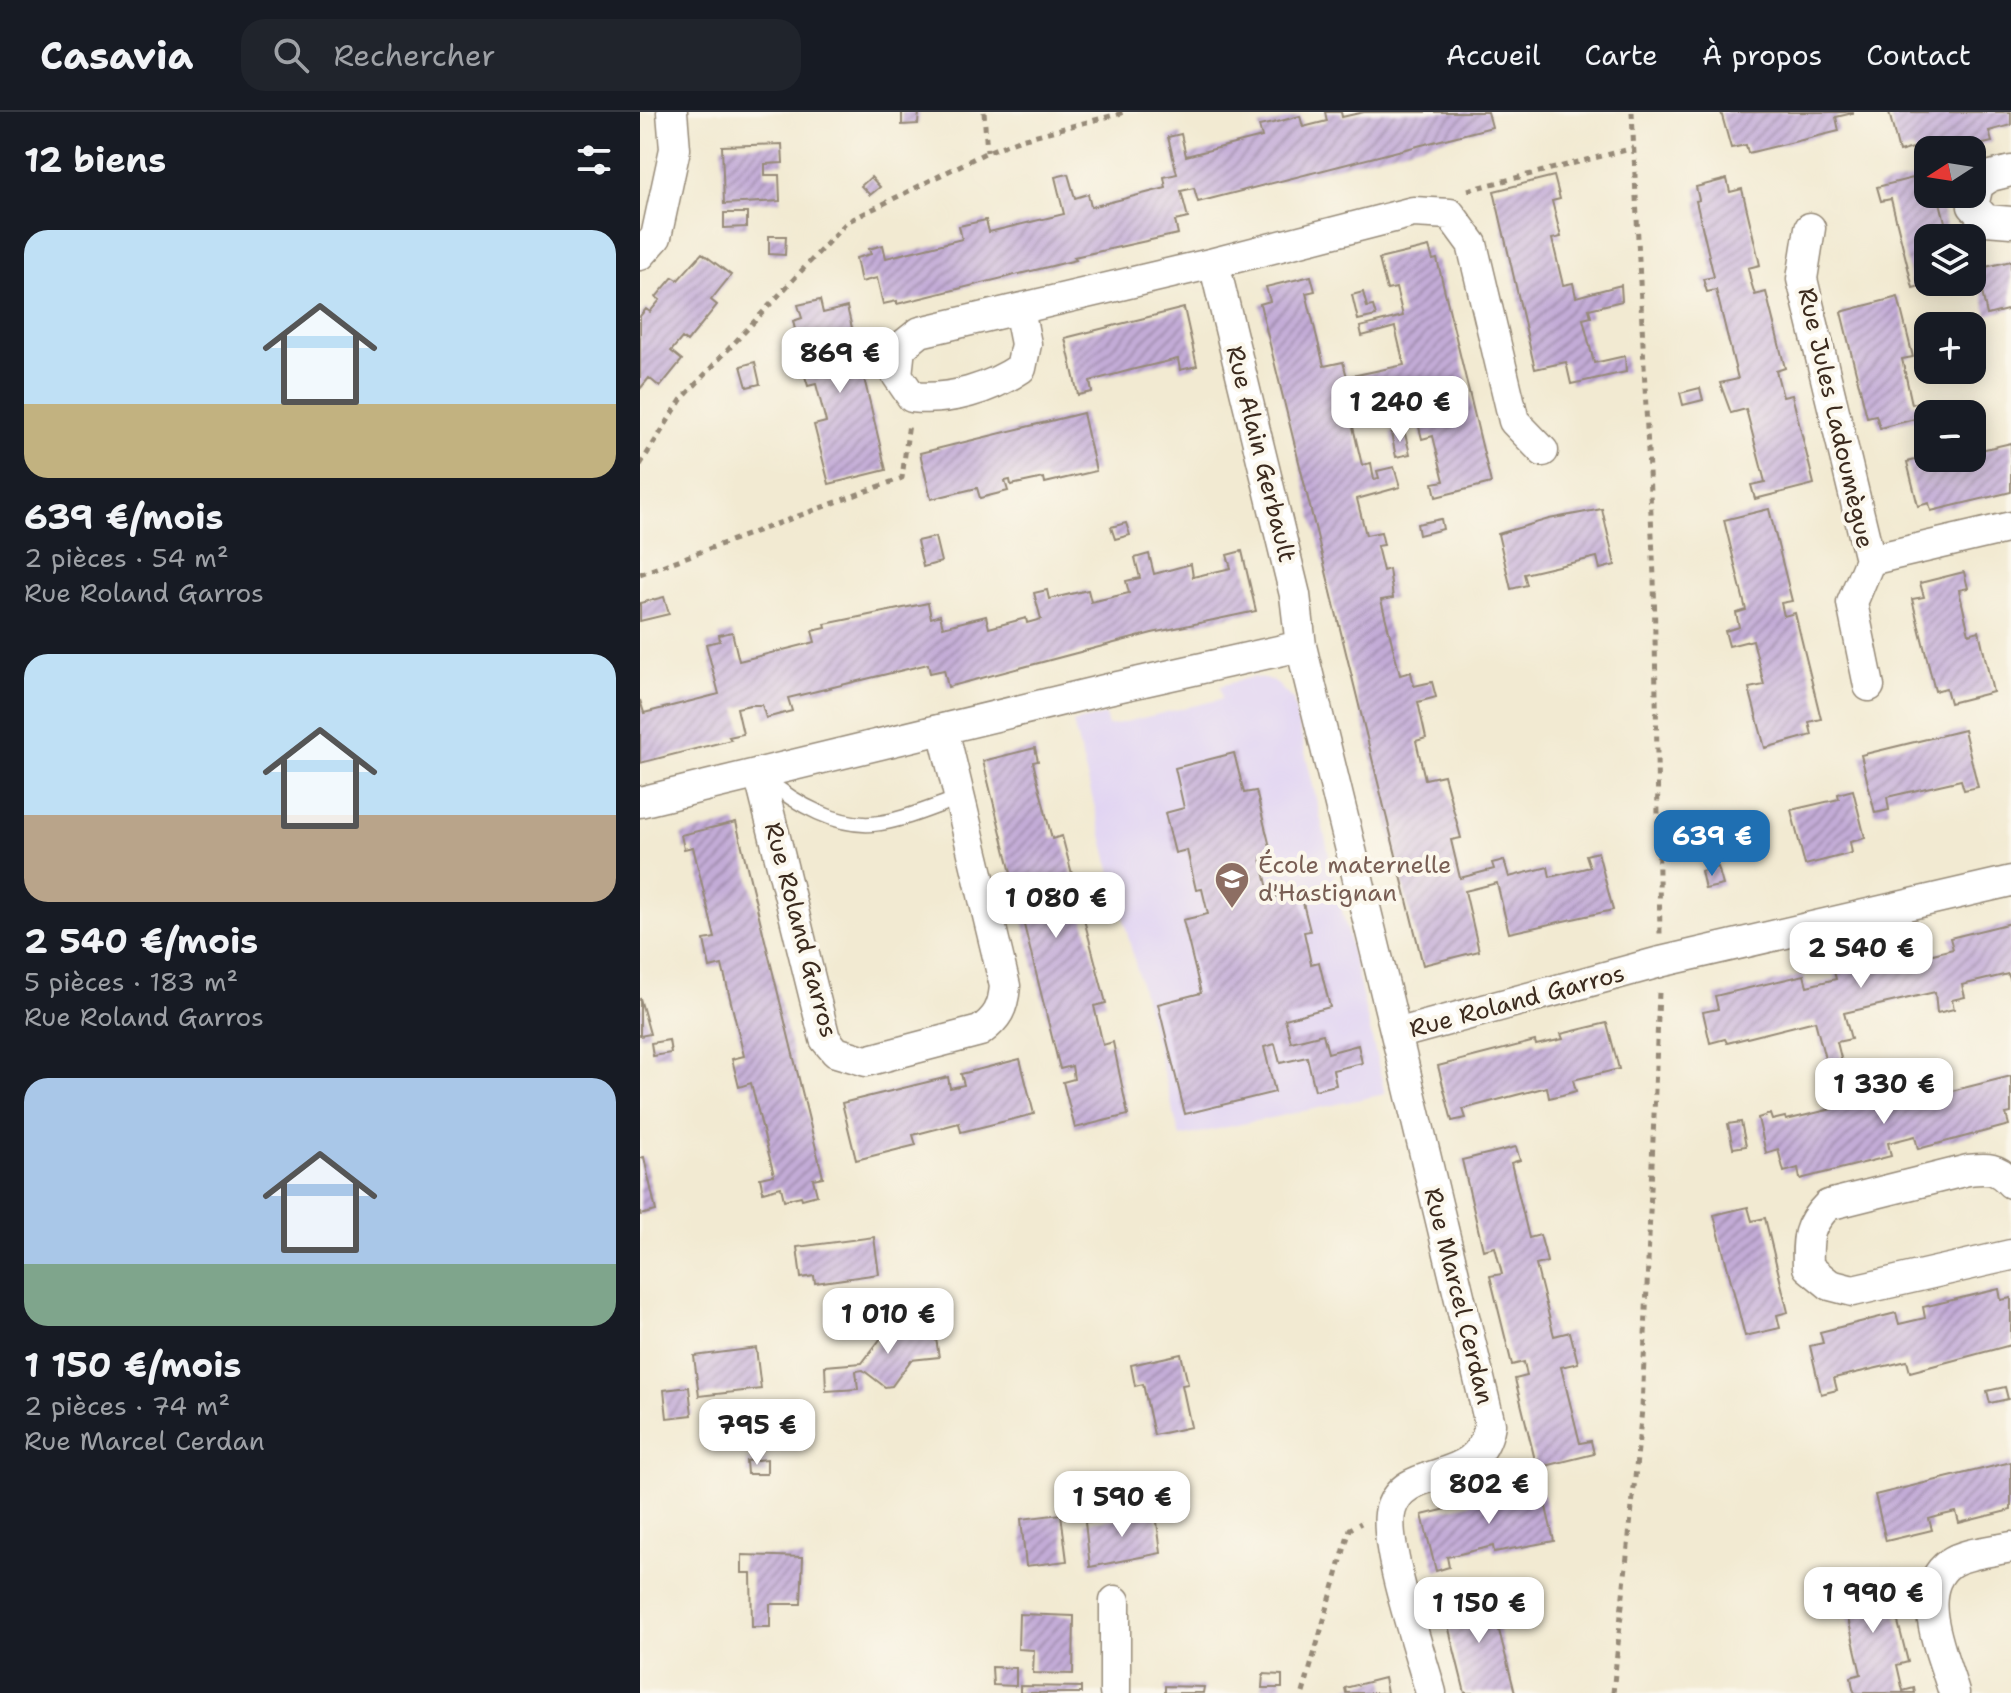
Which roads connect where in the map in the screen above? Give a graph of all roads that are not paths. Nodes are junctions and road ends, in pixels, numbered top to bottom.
1 (672, 112) edge
2 (2011, 171) edge
3 (2011, 222) edge
4 (1810, 228) dead end
5 (640, 255) edge
6 (1214, 263) junction
7 (1019, 309) junction
8 (1543, 451) dead end
9 (2011, 527) edge
10 (1870, 560) junction
11 (1301, 646) junction
12 (1869, 686) dead end
13 (943, 729) junction
14 (759, 773) junction
15 (959, 798) junction
16 (640, 802) edge
17 (2011, 881) edge
18 (1396, 1034) junction
19 (2011, 1183) edge
20 (2011, 1255) edge
21 (2011, 1547) edge
22 (1115, 1601) dead end
23 (1115, 1693) edge
24 (1431, 1693) edge
25 (1954, 1693) edge

1 - 5 street
2 - 3 street
4 - 10 street, Rue Jules Ladoumègue
6 - 7 street
6 - 8 street
6 - 11 street, Rue Alain Gerbault
7 - 7 street
9 - 10 street, Rue Jules Ladoumègue
10 - 12 street, Rue Jules Ladoumègue
11 - 13 street
11 - 18 street, Rue Roland Garros
13 - 14 street
13 - 15 street, Rue Roland Garros
14 - 15 lane
14 - 15 street, Rue Roland Garros
14 - 16 street
17 - 18 street, Rue Roland Garros
18 - 24 street, Rue Marcel Cerdan
19 - 20 street
21 - 25 street
22 - 23 street

